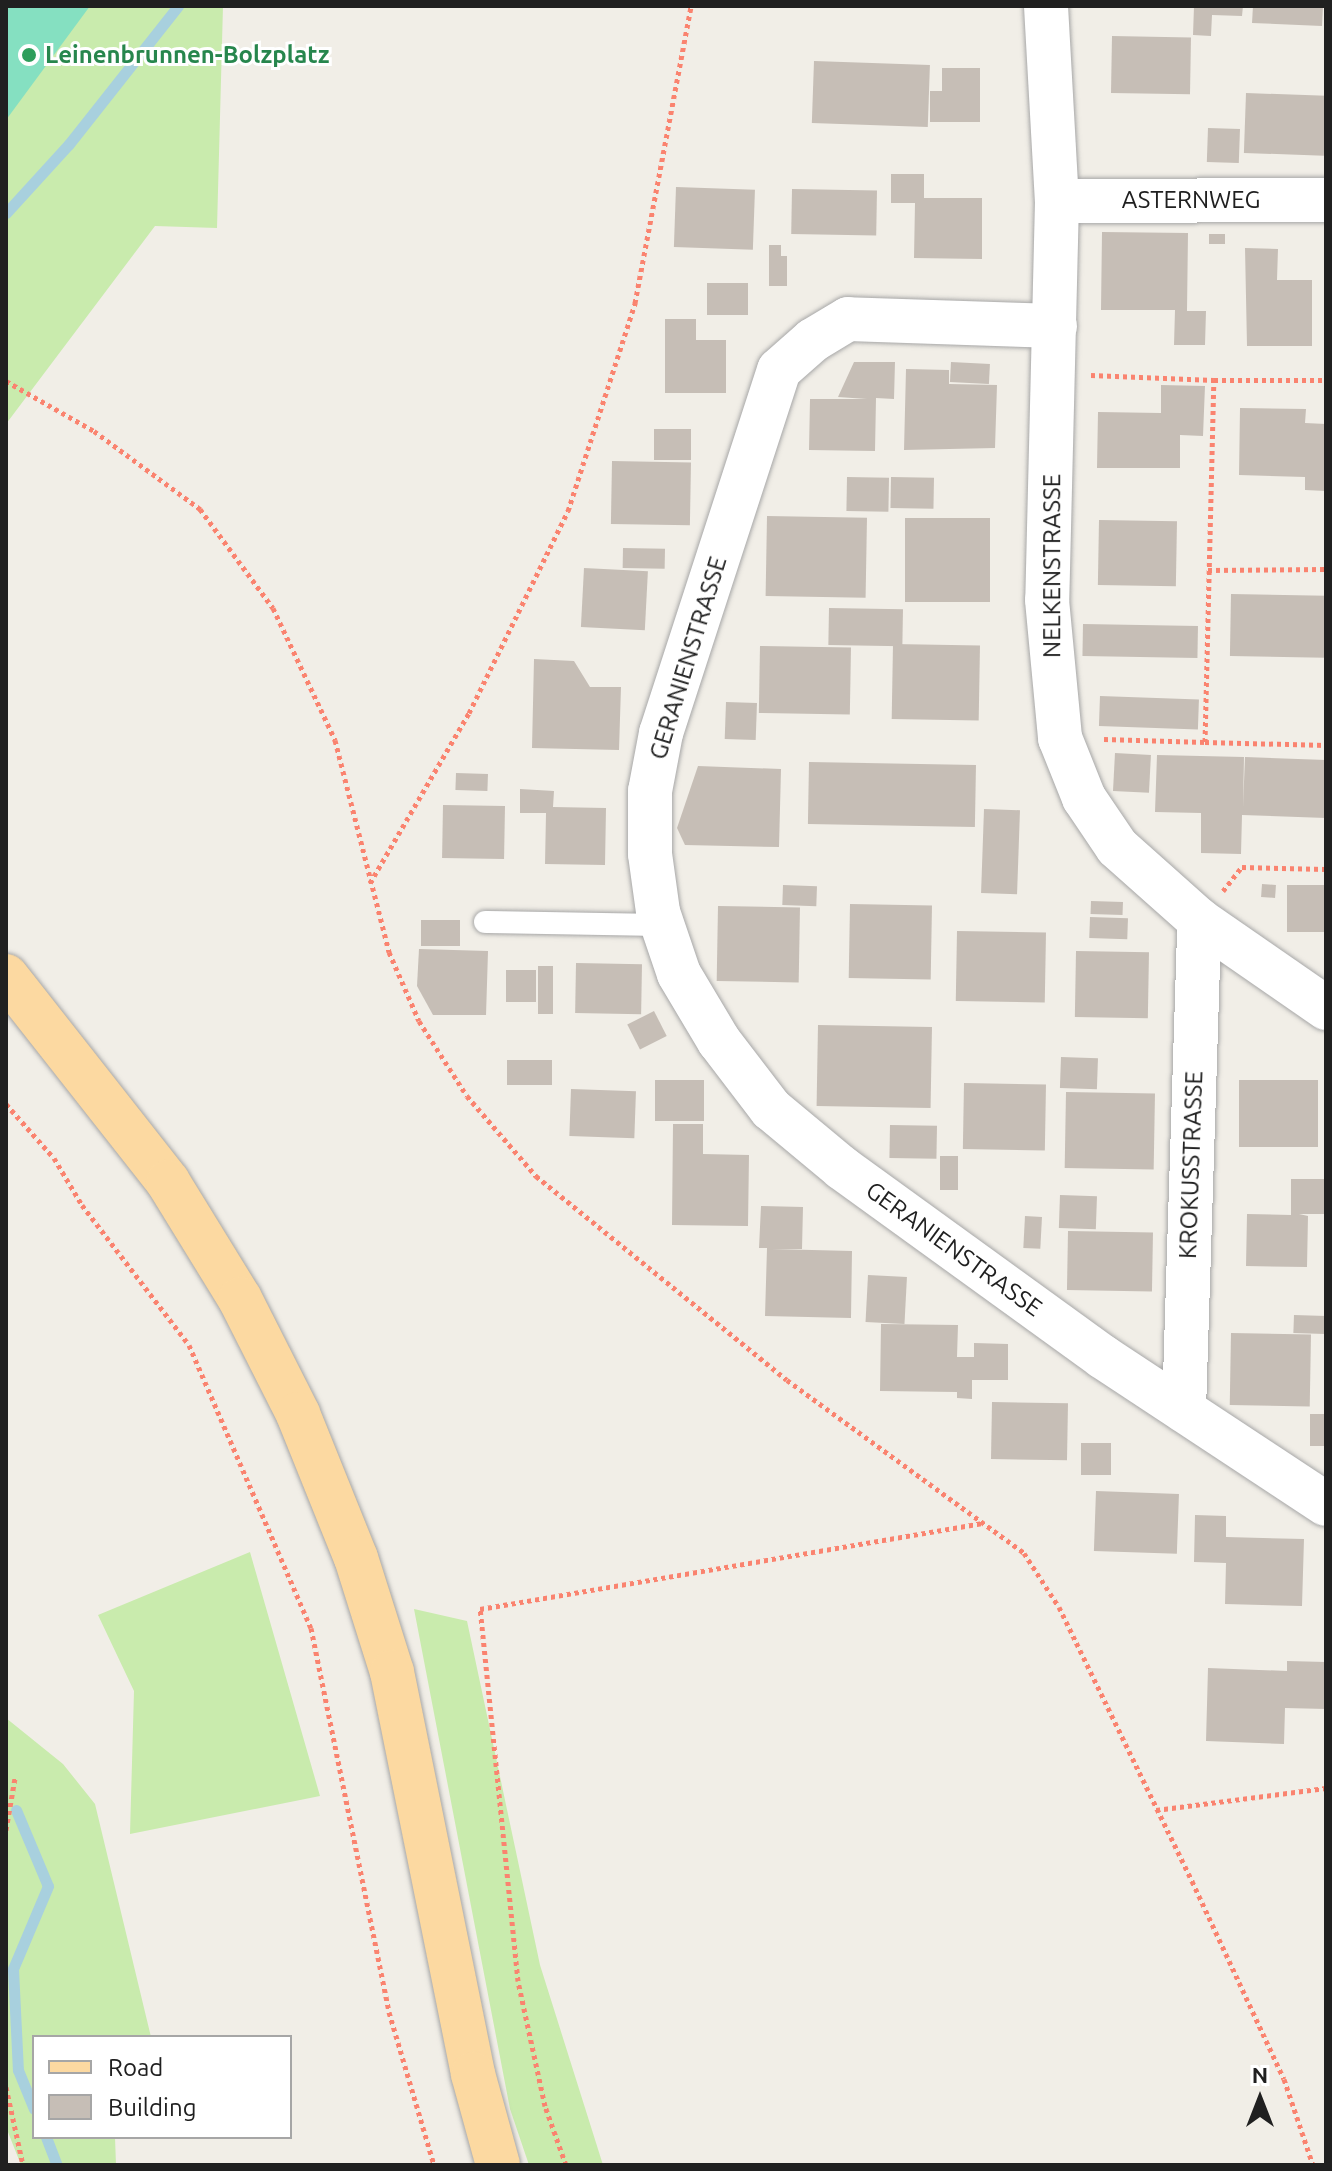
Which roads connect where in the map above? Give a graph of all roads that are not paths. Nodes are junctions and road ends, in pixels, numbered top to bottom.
1 (1046, 6) edge
2 (1326, 200) edge
3 (1057, 201) junction
4 (1055, 326) junction
5 (1199, 920) junction
6 (485, 922) dead end
7 (663, 925) junction
8 (6, 976) edge
9 (1326, 1008) edge
10 (1184, 1410) junction
11 (1326, 1504) edge
12 (498, 2165) edge

1 - 3 street, NELKENSTRASSE
2 - 3 street, ASTERNWEG
3 - 4 street, NELKENSTRASSE
4 - 5 street, NELKENSTRASSE
4 - 7 street, GERANIENSTRASSE
5 - 9 street, NELKENSTRASSE
5 - 10 street, KROKUSSTRASSE
6 - 7 lane
7 - 10 street, GERANIENSTRASSE
8 - 12 main road
10 - 11 street, GERANIENSTRASSE

